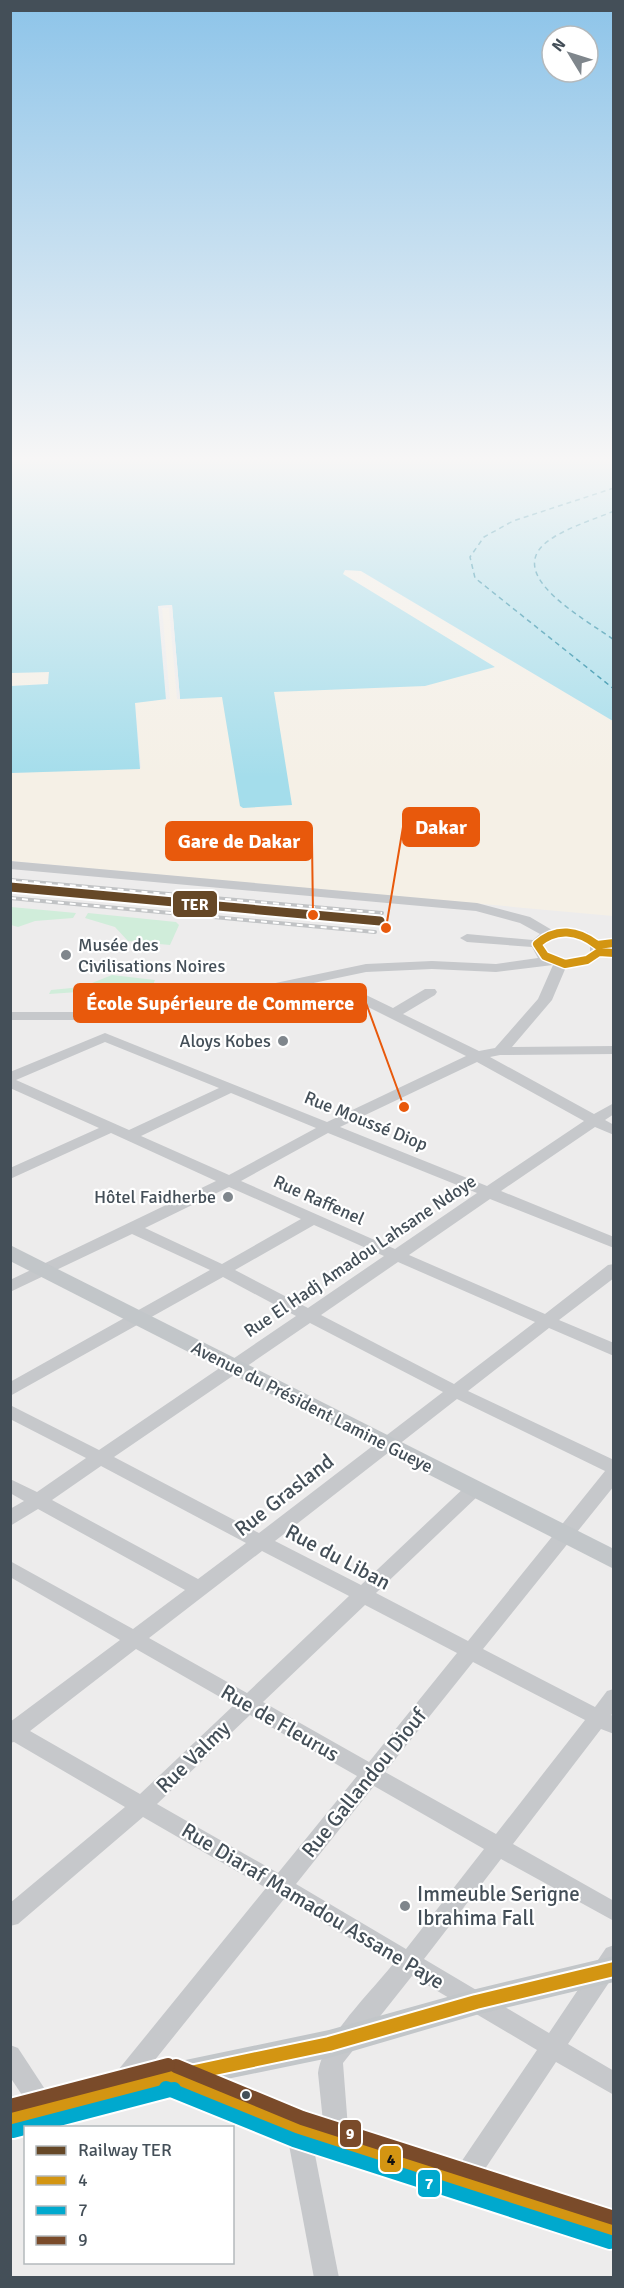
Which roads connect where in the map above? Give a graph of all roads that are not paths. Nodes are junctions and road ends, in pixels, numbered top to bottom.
1 (10, 865) edge
2 (550, 934) junction
3 (467, 938) dead end
4 (614, 943) edge
5 (597, 949) junction
6 (614, 953) edge
7 (547, 955) junction
8 (527, 964) junction
9 (557, 979) junction
10 (430, 992) dead end
11 (357, 996) dead end
12 (10, 1011) edge
13 (393, 1014) junction
14 (111, 1015) junction
15 (10, 1016) edge
16 (80, 1016) junction
17 (102, 1031) junction
18 (500, 1051) junction
19 (613, 1051) edge
20 (477, 1056) junction
21 (10, 1077) edge
22 (10, 1082) edge
23 (231, 1088) junction
24 (614, 1107) edge
25 (594, 1120) junction
26 (328, 1127) junction
27 (111, 1128) junction
28 (614, 1131) edge
29 (129, 1136) junction
30 (10, 1174) edge
31 (229, 1181) junction
32 (490, 1191) junction
33 (313, 1219) junction
34 (132, 1228) junction
35 (614, 1243) edge
36 (10, 1252) edge
37 (396, 1255) junction
38 (220, 1269) junction
39 (45, 1270) junction
40 (609, 1278) edge
41 (10, 1287) edge
42 (309, 1315) junction
43 (138, 1317) junction
44 (546, 1321) junction
45 (614, 1350) edge
46 (232, 1367) junction
47 (10, 1390) edge
48 (456, 1392) junction
49 (10, 1412) edge
50 (385, 1445) junction
51 (100, 1458) junction
52 (614, 1468) edge
53 (614, 1473) edge
54 (10, 1485) edge
55 (473, 1490) junction
56 (38, 1500) junction
57 (10, 1519) edge
58 (564, 1534) junction
59 (260, 1542) junction
60 (614, 1560) edge
61 (10, 1568) edge
62 (200, 1589) junction
63 (362, 1595) junction
64 (134, 1640) junction
65 (470, 1651) junction
66 (614, 1697) edge
67 (248, 1704) junction
68 (606, 1722) edge
69 (12, 1733) edge
70 (371, 1774) junction
71 (142, 1805) junction
72 (498, 1847) junction
73 (281, 1886) junction
74 (614, 1912) edge
75 (10, 1917) edge
76 (409, 1962) junction
77 (610, 1965) edge
78 (476, 2002) junction
79 (344, 2039) junction
80 (552, 2048) junction
81 (10, 2056) edge
82 (171, 2077) junction
83 (614, 2084) edge
84 (114, 2092) junction
85 (46, 2110) junction
86 (10, 2119) edge
87 (297, 2129) junction
88 (337, 2141) junction
89 (462, 2182) junction
90 (614, 2231) edge
91 (327, 2277) edge

1 - 2 street
2 - 5 street
2 - 7 street
3 - 7 street
4 - 5 street
5 - 6 street
5 - 7 street
7 - 8 street
7 - 9 street
7 - 12 street
8 - 9 street
8 - 14 street
9 - 18 street
10 - 13 street
11 - 13 street
13 - 20 street
14 - 16 street
14 - 17 street
15 - 16 street
16 - 17 street, Rue Moussé Diop
17 - 21 street
17 - 23 street, Rue Moussé Diop
18 - 19 street
18 - 20 street
20 - 25 street
20 - 26 street
22 - 27 street, Rue Raffenel
23 - 26 street, Rue Moussé Diop
23 - 29 street
24 - 25 street, Rue El Hadj Amadou Lahsane Ndoye
25 - 28 street
25 - 32 street, Rue El Hadj Amadou Lahsane Ndoye
26 - 31 street
26 - 32 street, Rue Moussé Diop
27 - 29 street, Rue Raffenel
27 - 30 street
29 - 31 street, Rue Raffenel
31 - 33 street, Rue Raffenel
31 - 34 street
32 - 35 street, Rue Moussé Diop
32 - 37 street, Rue El Hadj Amadou Lahsane Ndoye
33 - 37 street, Rue Raffenel
33 - 38 street
34 - 38 street
34 - 39 street
36 - 39 main road, Avenue du Président Lamine Gueye
37 - 42 street, Rue El Hadj Amadou Lahsane Ndoye
37 - 44 street, Rue Raffenel
38 - 42 street
38 - 43 street
39 - 41 street
39 - 43 main road, Avenue du Président Lamine Gueye
40 - 44 street, Rue Grasland
42 - 46 street, Rue El Hadj Amadou Lahsane Ndoye
42 - 48 street
43 - 46 main road, Avenue du Président Lamine Gueye
43 - 47 street
44 - 45 street, Rue Raffenel
44 - 48 street, Rue Grasland
46 - 50 main road, Avenue du Président Lamine Gueye
46 - 51 street, Rue El Hadj Amadou Lahsane Ndoye
48 - 50 street, Rue Grasland
48 - 52 street
49 - 51 street, Rue du Liban
50 - 55 main road, Avenue du Président Lamine Gueye
50 - 59 street, Rue Grasland
51 - 56 street, Rue El Hadj Amadou Lahsane Ndoye
51 - 59 street, Rue du Liban
53 - 58 street, Rue Gallandou Diouf
54 - 56 street
55 - 58 main road, Avenue du Président Lamine Gueye
55 - 63 street, Rue Valmy
56 - 57 street, Rue El Hadj Amadou Lahsane Ndoye
56 - 62 street
58 - 60 main road, Avenue du Président Lamine Gueye
58 - 65 street, Rue Gallandou Diouf
59 - 62 street, Rue Grasland
59 - 63 street, Rue du Liban
61 - 64 street, Rue de Fleurus
62 - 64 street, Rue Grasland
63 - 65 street, Rue du Liban
63 - 67 street, Rue Valmy
64 - 67 street, Rue de Fleurus
64 - 69 street, Rue Grasland
65 - 68 street, Rue du Liban
65 - 70 street, Rue Gallandou Diouf
66 - 68 street
67 - 70 street, Rue de Fleurus
67 - 71 street, Rue Valmy
68 - 72 street
69 - 71 street, Rue Diaraf Mamadou Assane Paye
70 - 72 street, Rue de Fleurus
70 - 73 street, Rue Gallandou Diouf
71 - 73 street, Rue Diaraf Mamadou Assane Paye
71 - 75 street, Rue Valmy
72 - 74 street, Rue de Fleurus
72 - 76 street
73 - 76 street, Rue Diaraf Mamadou Assane Paye
73 - 84 street, Rue Gallandou Diouf
76 - 78 street, Rue Diaraf Mamadou Assane Paye
76 - 79 street
77 - 78 main road
77 - 80 street
78 - 79 main road
78 - 80 street, Rue Diaraf Mamadou Assane Paye
79 - 82 main road
79 - 88 street
80 - 83 street, Rue Diaraf Mamadou Assane Paye
80 - 89 street
81 - 85 street
82 - 84 main road
82 - 87 main road
84 - 85 main road
85 - 86 main road
87 - 88 main road
87 - 91 street
88 - 89 main road
89 - 90 main road

